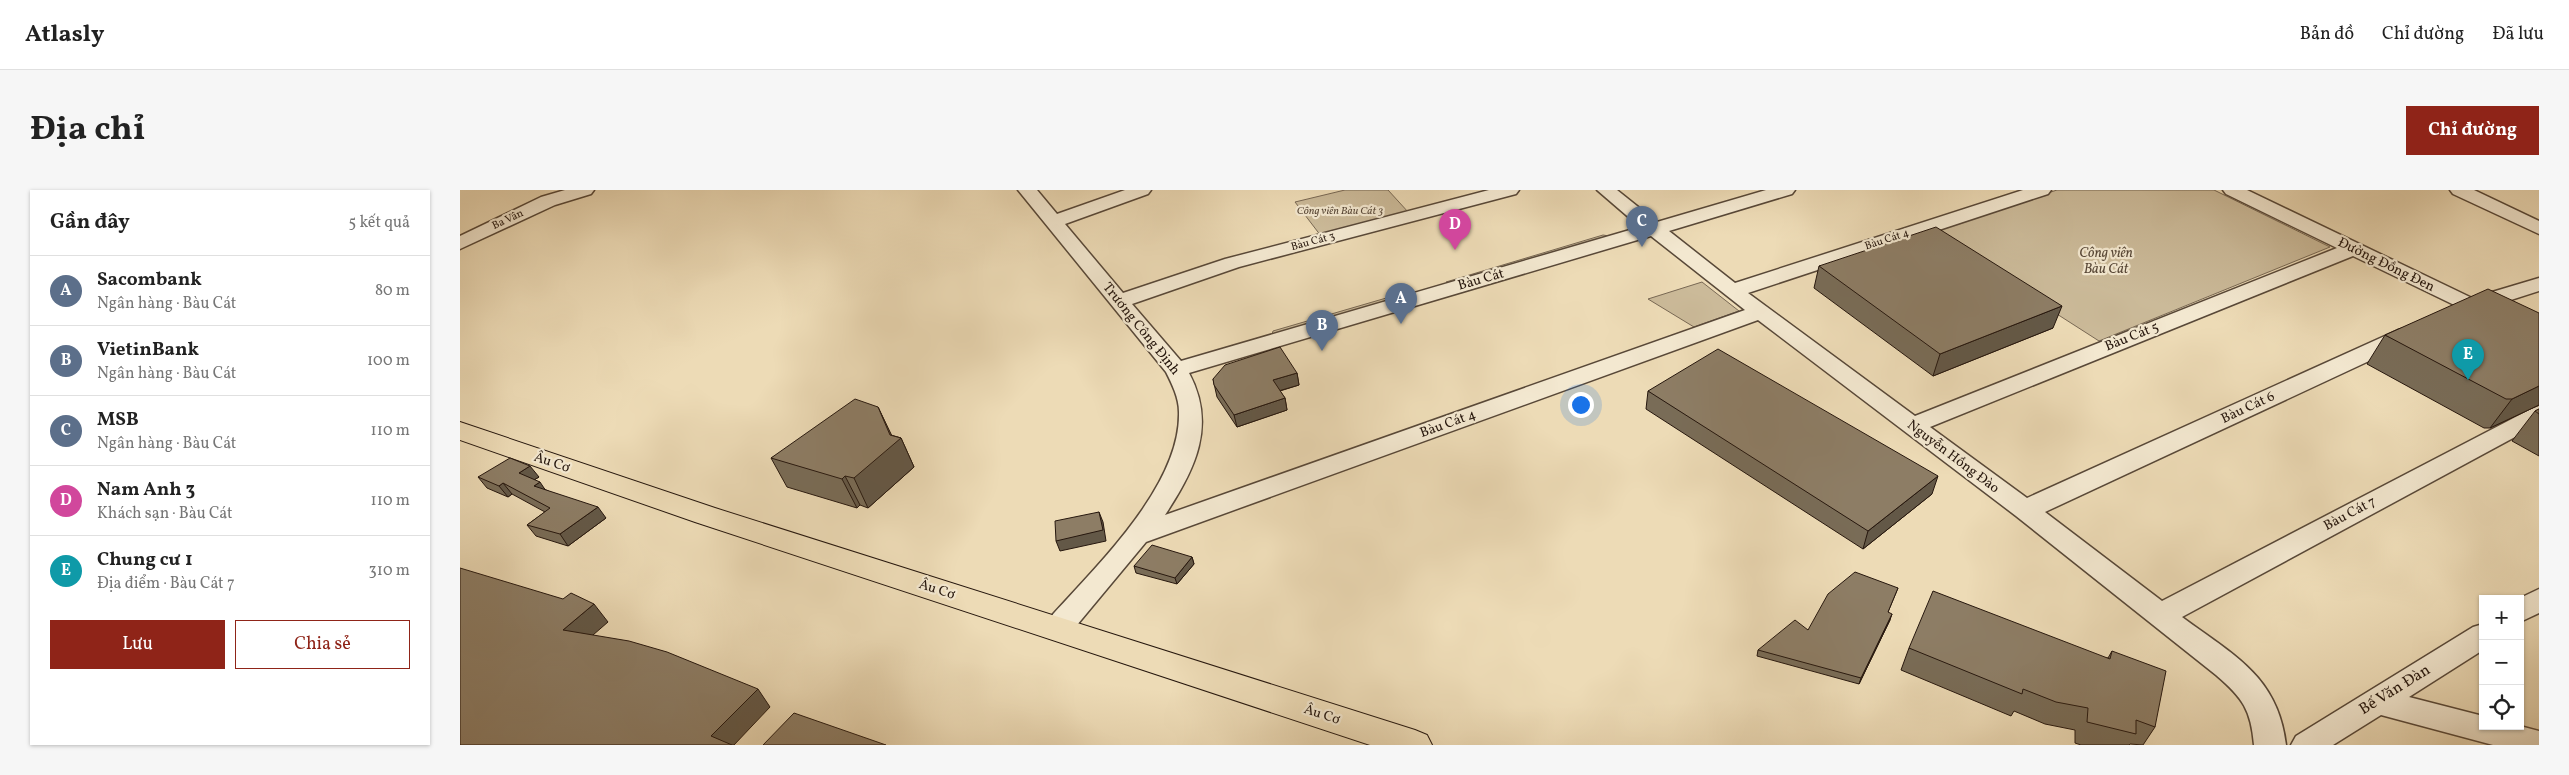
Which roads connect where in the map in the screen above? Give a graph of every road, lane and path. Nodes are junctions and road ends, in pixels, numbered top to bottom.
1 (585, 190) edge
2 (1027, 190) edge
3 (1142, 190) edge
4 (1510, 190) edge
5 (1606, 190) edge
6 (1738, 190) edge
7 (1786, 190) edge
8 (2042, 190) edge
9 (2232, 190) edge
10 (2459, 190) edge
11 (562, 192) edge
12 (1054, 222) junction
13 (1647, 224) junction
14 (2539, 228) edge
15 (460, 243) edge
16 (2353, 249) junction
17 (2539, 284) edge
18 (1732, 290) junction
19 (1119, 301) junction
20 (2470, 306) junction
21 (1760, 312) junction
22 (2539, 339) edge
23 (1170, 363) junction
24 (2539, 414) edge
25 (1911, 426) junction
26 (460, 431) edge
27 (2025, 510) junction
28 (1135, 536) junction
29 (2539, 600) edge
30 (2524, 609) edge
31 (2161, 615) junction
32 (1057, 629) junction
33 (2479, 637) edge
34 (2377, 701) junction
35 (2539, 744) edge
36 (1415, 745) edge
37 (2270, 745) edge
38 (2307, 745) edge

1 - 11 street, Ba Vân
2 - 12 street, Trương Công Định
3 - 12 street
4 - 19 street, Bàu Cát 3
5 - 13 street, Nguyễn Hồng Đào
6 - 13 street, Bàu Cát
7 - 13 street, Bàu Cát
8 - 18 street, Bàu Cát 4
9 - 16 street, Đường Đồng Đen
10 - 14 street
11 - 15 street, Ba Vân
12 - 19 street, Trương Công Định
13 - 18 street, Nguyễn Hồng Đào
13 - 23 street, Bàu Cát
16 - 20 street, Đường Đồng Đen
16 - 25 street, Bàu Cát 5
17 - 20 street, Bàu Cát 6
18 - 21 street, Nguyễn Hồng Đào
19 - 23 street, Trương Công Định
20 - 22 street, Đường Đồng Đen
20 - 27 street, Bàu Cát 6
21 - 25 street, Nguyễn Hồng Đào
21 - 28 street, Bàu Cát 4
23 - 28 street, Trương Công Định
24 - 31 street, Bàu Cát 7
25 - 27 street, Nguyễn Hồng Đào
26 - 32 main road, Âu Cơ
27 - 31 street, Nguyễn Hồng Đào
28 - 32 street, Trương Công Định
29 - 30 street
31 - 37 street, Nguyễn Hồng Đào
32 - 36 main road, Âu Cơ
33 - 34 street, Bế Văn Đàn
34 - 35 street
34 - 38 street, Bế Văn Đàn

